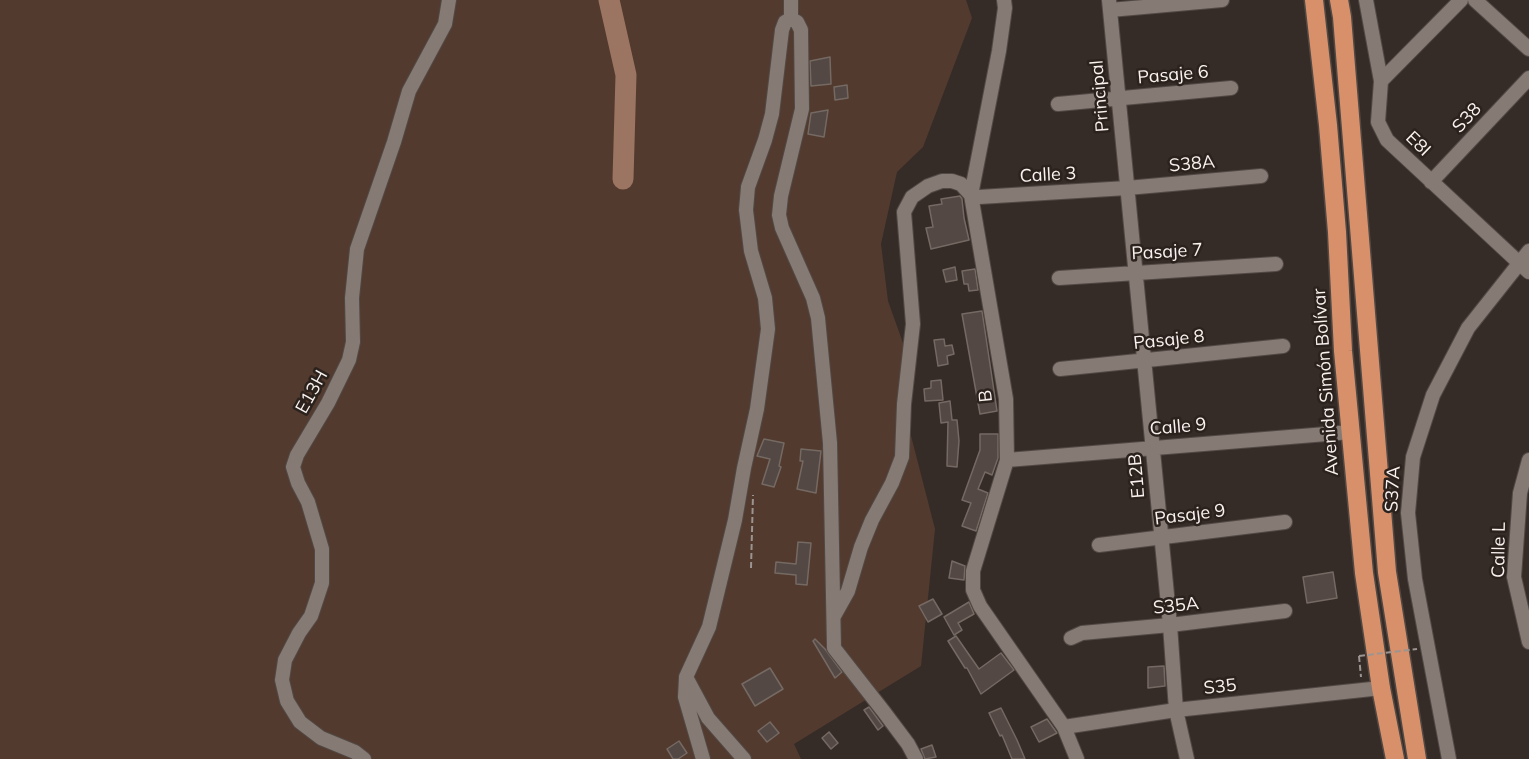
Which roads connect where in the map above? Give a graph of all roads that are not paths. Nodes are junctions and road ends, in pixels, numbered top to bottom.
1 (449, 0) edge
2 (791, 0) edge
3 (1004, 0) edge
4 (1222, 0) edge
5 (1314, 0) edge
6 (1339, 0) edge
7 (1366, 0) edge
8 (1461, 0) edge
9 (1475, 0) edge
10 (1109, 5) edge
11 (791, 19) junction
12 (1529, 49) edge
13 (1529, 78) edge
14 (1381, 81) junction
15 (1231, 88) dead end
16 (1118, 98) junction
17 (1058, 104) dead end
18 (1328, 125) junction
19 (1353, 167) junction
20 (1261, 176) dead end
21 (1431, 182) junction
22 (1127, 188) junction
23 (971, 195) junction
24 (1529, 251) edge
25 (1276, 264) dead end
26 (1524, 267) edge
27 (1136, 272) junction
28 (1059, 278) dead end
29 (1283, 346) dead end
30 (1144, 361) junction
31 (1060, 369) dead end
32 (1350, 432) junction
33 (1152, 447) junction
34 (1007, 460) junction
35 (1529, 460) edge
36 (1285, 522) dead end
37 (1161, 537) junction
38 (1099, 545) dead end
39 (1285, 611) dead end
40 (834, 616) junction
41 (1170, 625) junction
42 (1071, 638) dead end
43 (1529, 642) edge
44 (686, 677) junction
45 (1381, 688) junction
46 (1176, 710) junction
47 (1064, 727) junction
48 (364, 759) edge
49 (703, 759) edge
50 (744, 759) edge
51 (916, 759) edge
52 (1077, 759) edge
53 (1186, 759) edge
54 (1395, 759) edge
55 (1417, 759) edge
56 (1449, 759) edge

1 - 48 street, E13H
2 - 11 street
3 - 23 street, B
4 - 10 street
5 - 18 highway, Avenida Simón Bolívar
6 - 19 highway
7 - 14 street, E8I
8 - 14 street
9 - 12 street
10 - 16 street, Principal
11 - 40 street
11 - 44 street
13 - 21 street, S38
14 - 21 street, E8I
15 - 16 street, Pasaje 6
16 - 17 street, Pasaje 6
16 - 22 street, Principal
18 - 19 highway
18 - 32 highway, Avenida Simón Bolívar
19 - 55 highway
20 - 22 street, S38A
21 - 26 street, E8I
22 - 23 street, Calle 3
22 - 27 street, E12B
23 - 34 street, B
23 - 40 street
24 - 26 street, S37A
25 - 27 street, Pasaje 7
26 - 56 street, S37A
27 - 28 street, Pasaje 7
27 - 30 street, E12B
29 - 30 street, Pasaje 8
30 - 31 street, Pasaje 8
30 - 33 street, E12B
32 - 33 street, Calle 9
32 - 45 highway, Avenida Simón Bolívar
33 - 34 street, Calle 9
33 - 37 street, E12B
34 - 47 street, B
35 - 43 street, Calle L
36 - 37 street, Pasaje 9
37 - 38 street, Pasaje 9
37 - 41 street, E12B
39 - 41 street, S35A
40 - 51 street
41 - 42 street, S35A
41 - 46 street, E12B
44 - 49 street
44 - 50 street
45 - 46 street, S35
45 - 54 highway, Avenida Simón Bolívar
46 - 47 street, S35
46 - 53 street, E12B
47 - 52 street, B

